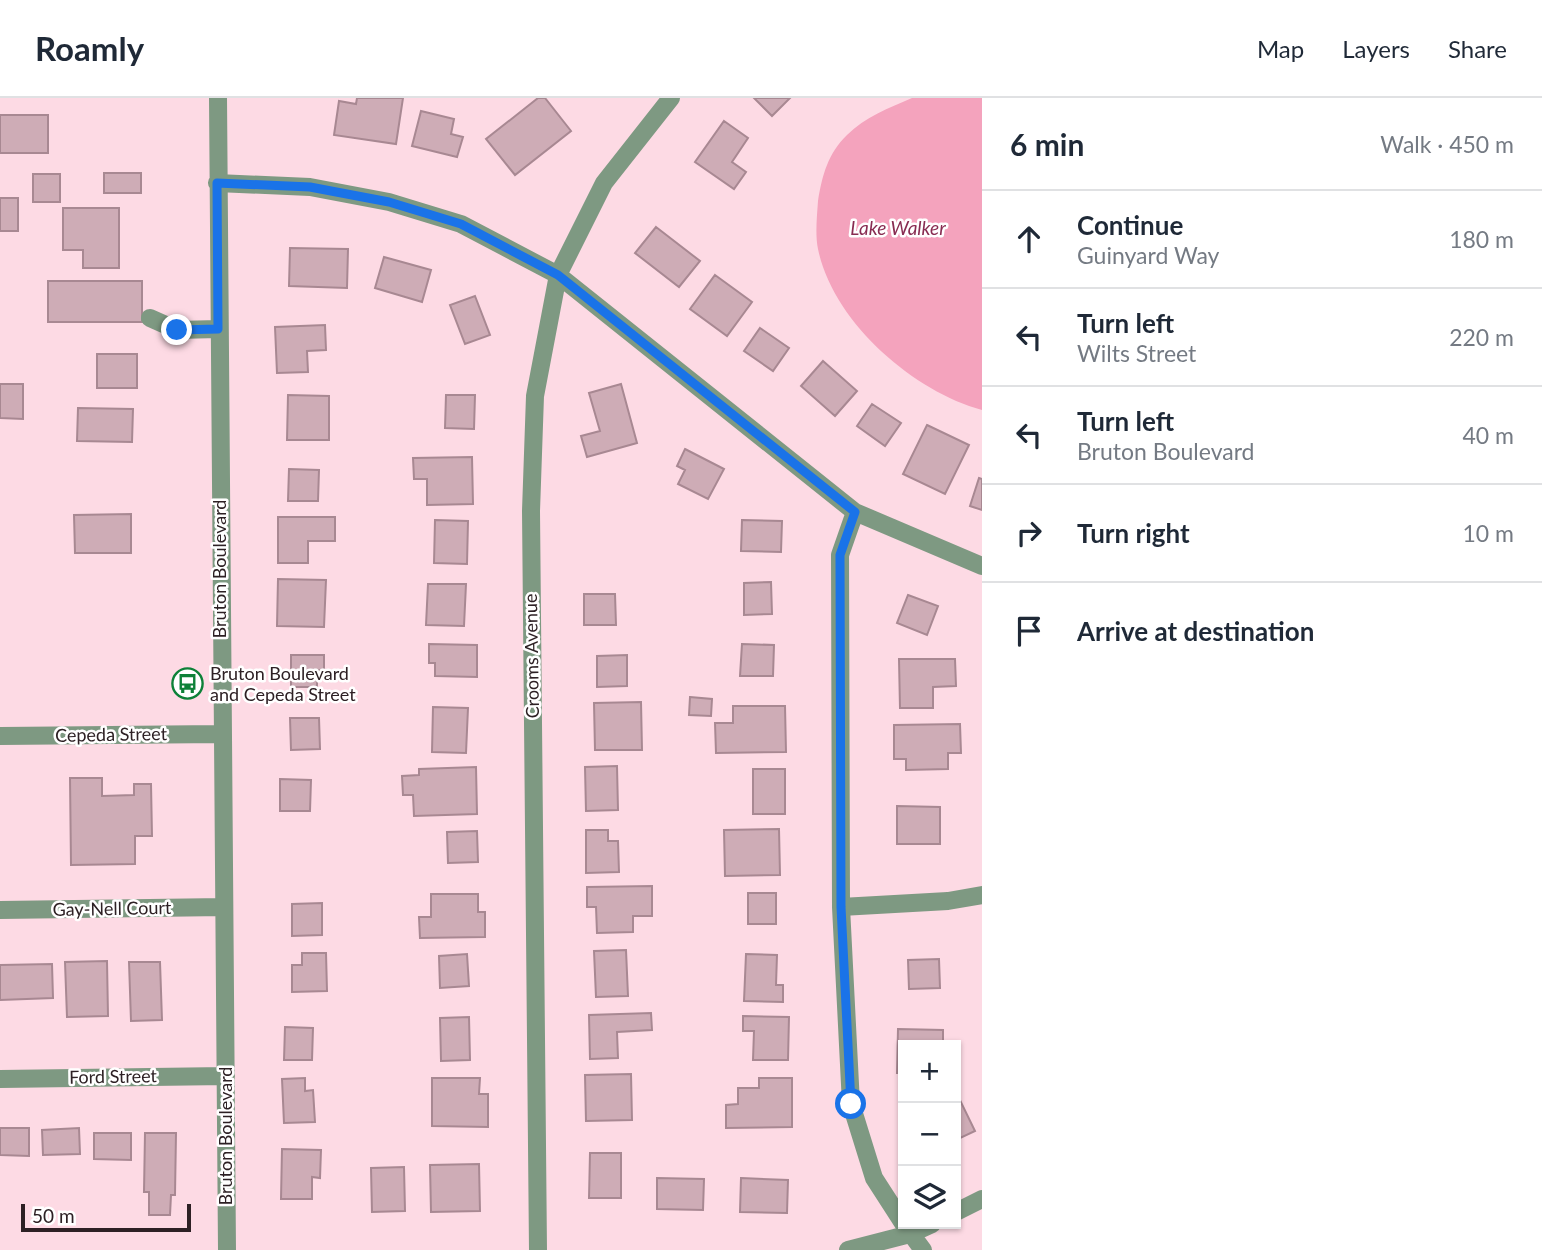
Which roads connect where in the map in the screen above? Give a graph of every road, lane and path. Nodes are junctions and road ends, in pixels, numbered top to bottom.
1 (218, 98) edge
2 (671, 98) edge
3 (217, 183) junction
4 (558, 275) junction
5 (150, 318) dead end
6 (218, 329) junction
7 (855, 512) junction
8 (982, 566) edge
9 (221, 733) junction
10 (0, 736) edge
11 (982, 895) edge
12 (224, 907) junction
13 (841, 907) junction
14 (0, 910) edge
15 (226, 1076) junction
16 (0, 1079) edge
17 (982, 1199) edge
18 (961, 1210) edge
19 (898, 1215) edge
20 (901, 1229) edge
21 (907, 1229) edge
22 (227, 1250) edge
23 (538, 1250) edge
24 (848, 1250) edge
25 (923, 1250) edge

1 - 3 street, Bruton Boulevard
2 - 4 street, Crooms Avenue
3 - 4 street
3 - 6 street, Bruton Boulevard
4 - 7 street
4 - 23 street, Crooms Avenue
5 - 6 street
6 - 9 street, Bruton Boulevard
7 - 8 street
7 - 13 street
9 - 10 street, Cepeda Street
9 - 12 street, Bruton Boulevard
11 - 13 street
12 - 14 street, Gay-Nell Court
12 - 15 street, Bruton Boulevard
13 - 19 street
15 - 16 street, Ford Street
15 - 22 street, Bruton Boulevard
17 - 18 street
20 - 24 street
21 - 25 street

